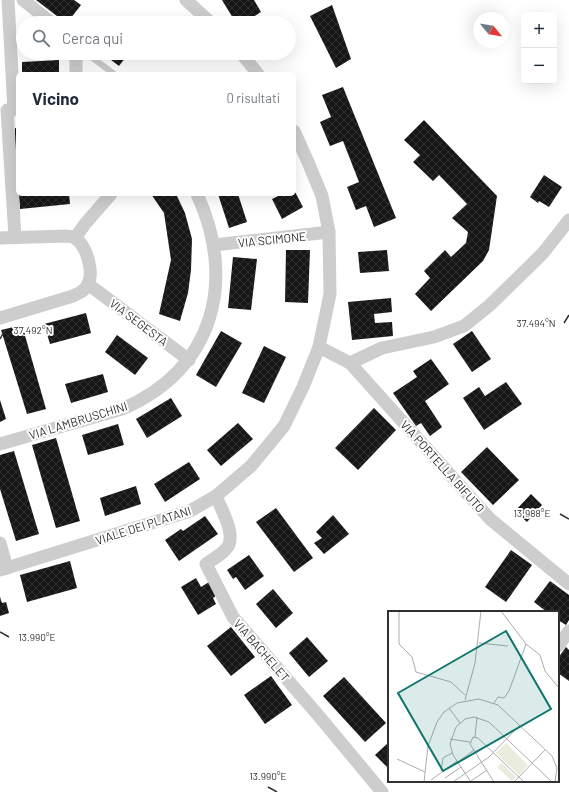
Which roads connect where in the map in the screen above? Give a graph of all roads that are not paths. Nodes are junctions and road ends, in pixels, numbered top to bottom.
1 (8, 0) edge
2 (23, 0) edge
3 (186, 0) edge
4 (43, 16) edge
5 (203, 16) edge
6 (76, 60) edge
7 (95, 60) edge
8 (247, 60) edge
9 (76, 72) edge
10 (111, 72) edge
11 (256, 72) edge
12 (10, 110) edge
13 (296, 135) edge
14 (109, 196) edge
15 (198, 196) edge
16 (569, 220) edge
17 (329, 232) junction
18 (15, 237) junction
19 (0, 238) edge
20 (75, 238) junction
21 (214, 245) junction
22 (88, 284) junction
23 (0, 318) edge
24 (319, 347) junction
25 (189, 360) junction
26 (350, 362) junction
27 (0, 444) edge
28 (216, 496) junction
29 (0, 543) edge
30 (3, 569) edge
31 (569, 584) edge
32 (569, 631) edge
33 (559, 645) edge
34 (382, 792) edge

1 - 12 street
2 - 4 street
3 - 5 street
6 - 9 street
7 - 10 lane
8 - 11 street
12 - 18 street
13 - 17 street, VIALE DEI PLATANI
14 - 20 street
15 - 21 street, VIA LAMBRUSCHINI
16 - 26 street
17 - 21 street, VIA SCIMONE
17 - 24 street, VIALE DEI PLATANI
18 - 19 street
18 - 20 street
20 - 22 street
21 - 25 street, VIA LAMBRUSCHINI
22 - 23 street
22 - 25 street, VIA SEGESTA
24 - 26 street, VIA PORTELLA BIFUTO
24 - 28 street, VIALE DEI PLATANI
25 - 27 street, VIA LAMBRUSCHINI
26 - 31 street, VIA PORTELLA BIFUTO
28 - 30 street, VIALE DEI PLATANI
28 - 34 street, VIA BACHELET
29 - 30 street
32 - 33 street

